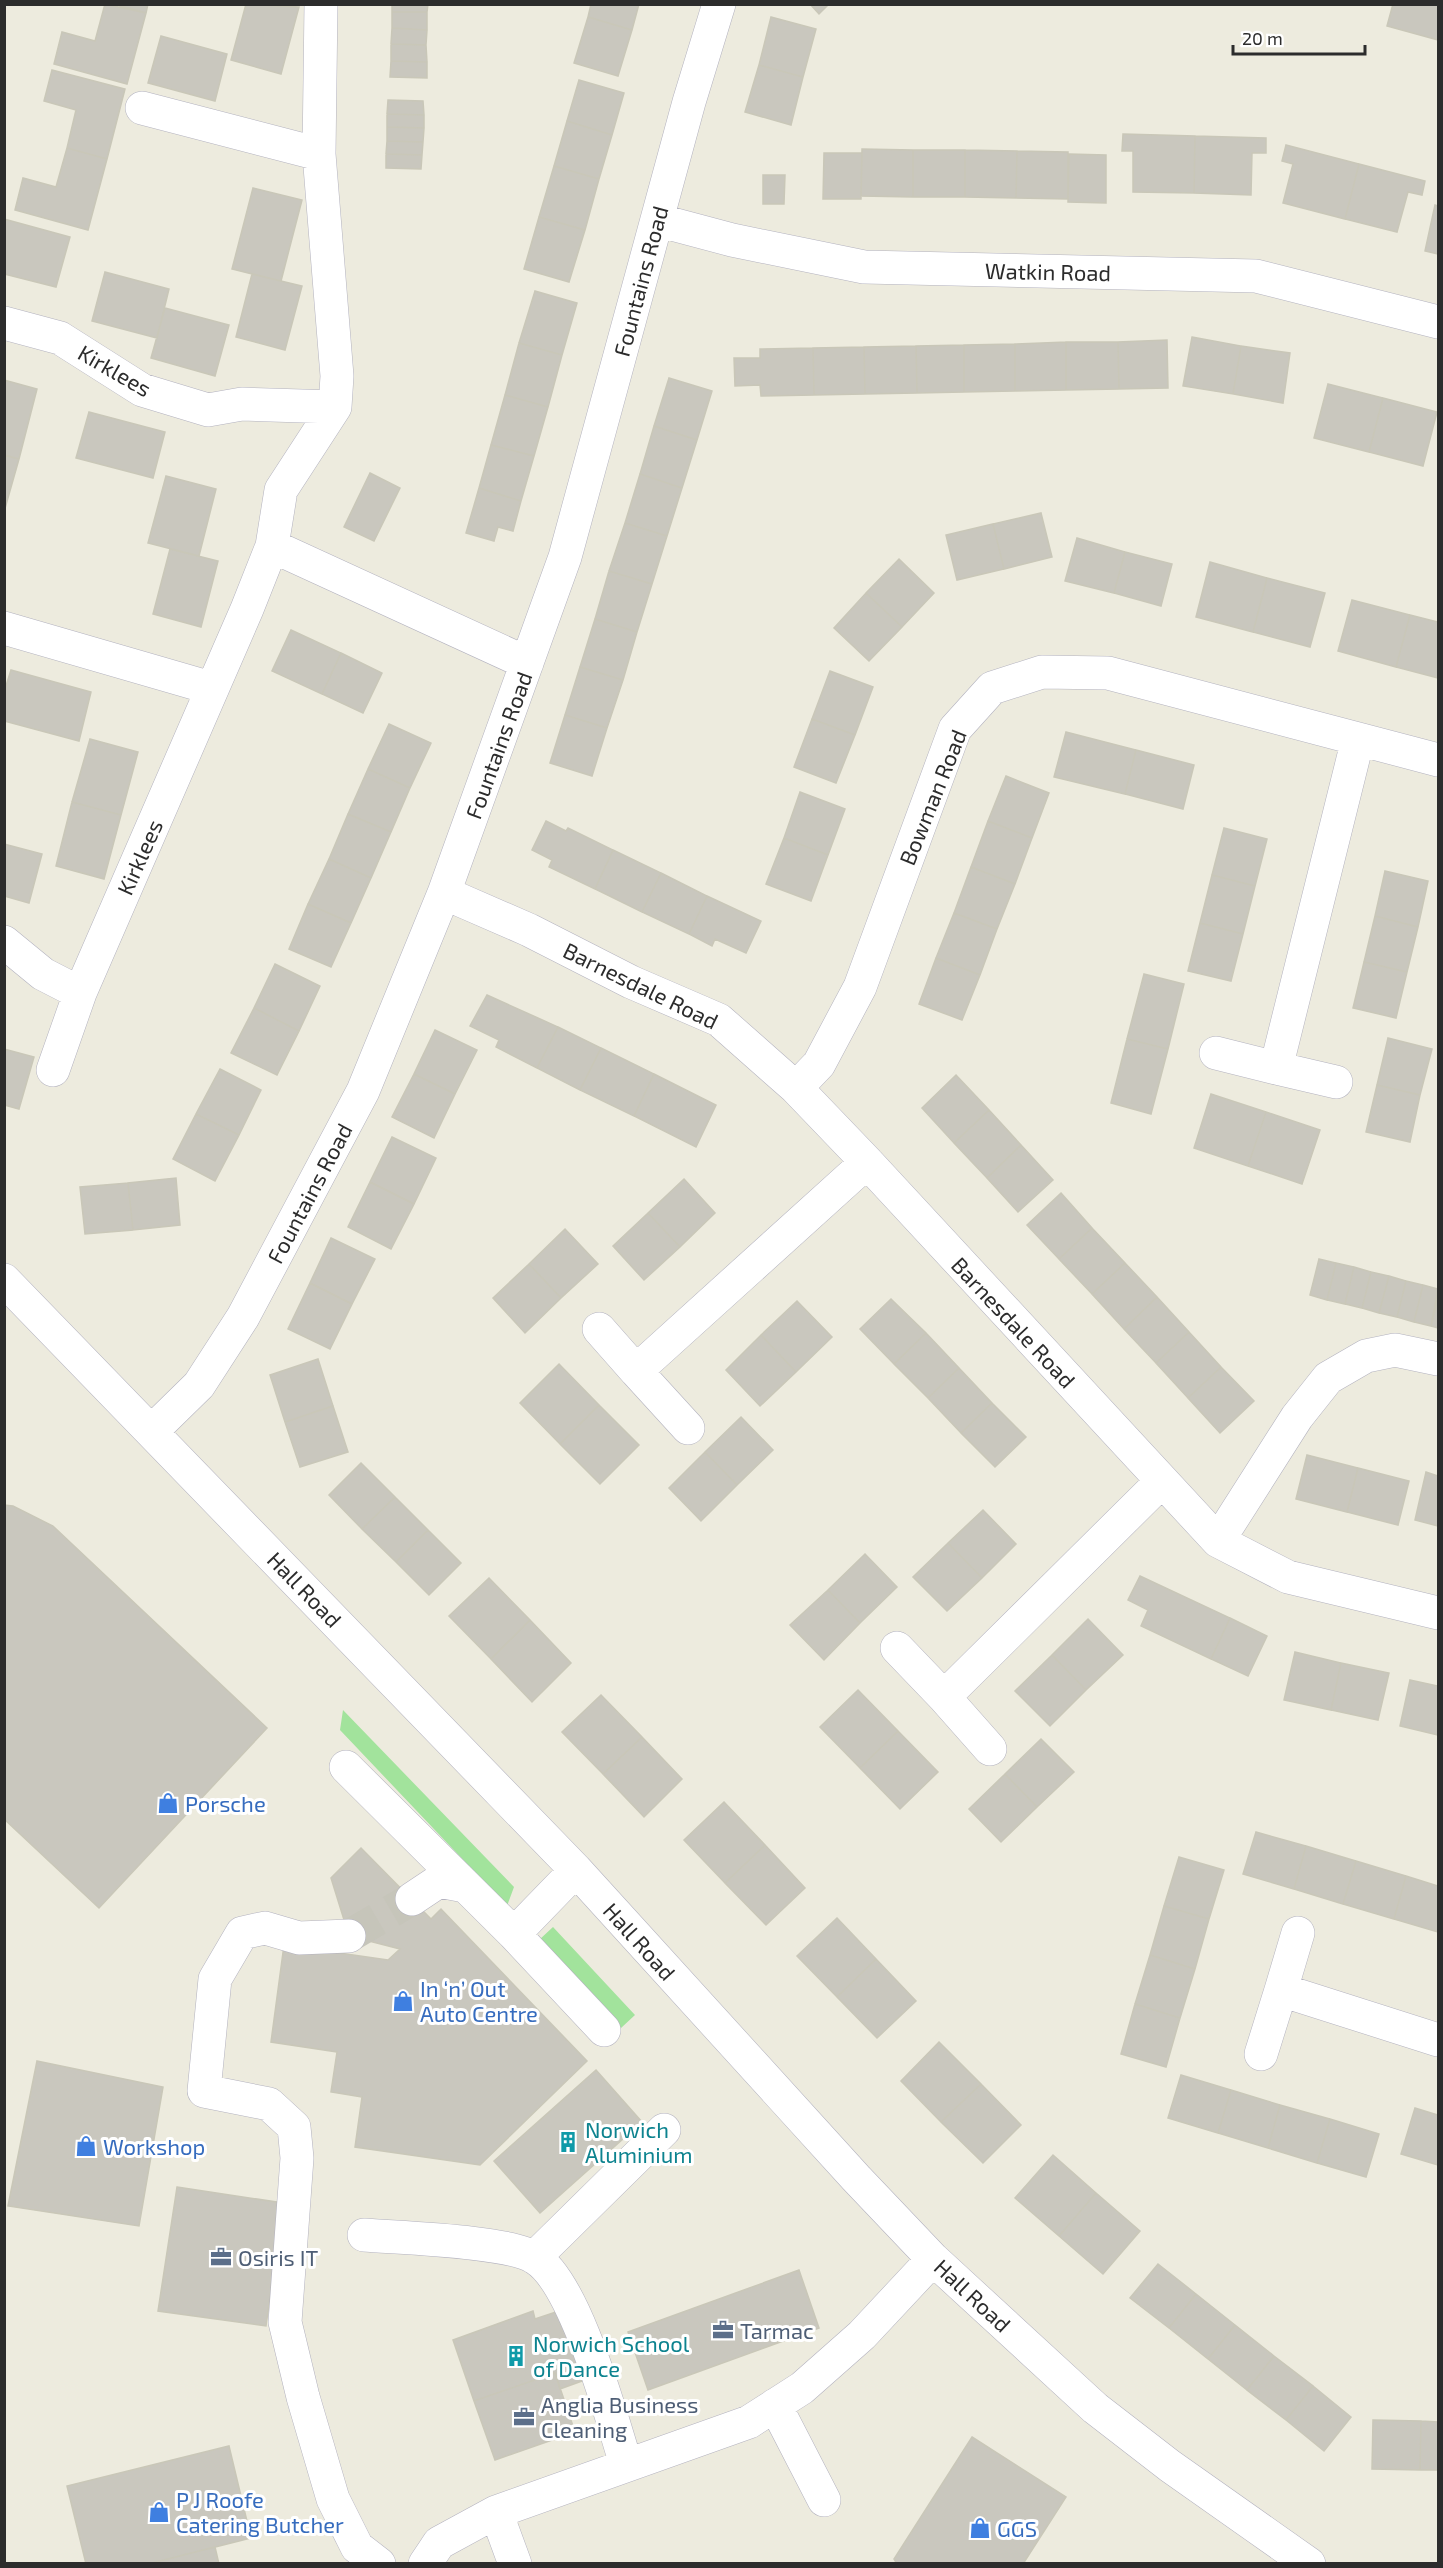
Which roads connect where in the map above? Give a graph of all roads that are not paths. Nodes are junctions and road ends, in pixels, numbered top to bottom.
1 (321, 4) edge
2 (719, 4) edge
3 (142, 108) dead end
4 (319, 154) junction
5 (657, 220) junction
6 (1438, 322) edge
7 (4, 323) edge
8 (335, 407) junction
9 (272, 546) junction
10 (4, 628) edge
11 (527, 663) junction
12 (211, 688) junction
13 (1358, 739) junction
14 (1438, 760) edge
15 (444, 893) junction
16 (4, 942) edge
17 (80, 993) junction
18 (1216, 1053) dead end
19 (1276, 1068) junction
20 (53, 1071) dead end
21 (1336, 1082) dead end
22 (796, 1088) junction
23 (867, 1162) junction
24 (4, 1280) edge
25 (599, 1329) dead end
26 (1438, 1359) edge
27 (636, 1371) junction
28 (688, 1428) dead end
29 (152, 1431) junction
30 (1161, 1482) junction
31 (1218, 1541) junction
32 (1438, 1612) edge
33 (897, 1648) dead end
34 (944, 1697) junction
35 (990, 1749) dead end
36 (346, 1767) dead end
37 (576, 1870) junction
38 (465, 1886) junction
39 (412, 1899) tunnel mouth
40 (1299, 1933) dead end
41 (514, 1934) junction
42 (349, 1936) tunnel mouth
43 (1281, 1990) junction
44 (604, 2030) dead end
45 (1438, 2040) edge
46 (1262, 2054) dead end
47 (664, 2130) dead end
48 (364, 2235) dead end
49 (535, 2257) junction
50 (933, 2259) junction
51 (775, 2405) junction
52 (626, 2464) junction
53 (824, 2500) dead end
54 (496, 2512) junction
55 (379, 2564) edge
56 (425, 2564) edge
57 (516, 2564) edge
58 (1309, 2564) edge

1 - 4 street, Kirklees
2 - 5 street, Fountains Road
3 - 4 street
4 - 8 street, Kirklees
5 - 6 street, Watkin Road
5 - 11 street, Fountains Road
7 - 8 street, Kirklees
8 - 9 street, Kirklees
9 - 11 street
9 - 12 street, Kirklees
10 - 12 street
11 - 15 street, Fountains Road
12 - 17 street, Kirklees
13 - 14 street, Bowman Road
13 - 19 street
13 - 22 street, Bowman Road
15 - 22 street, Barnesdale Road
15 - 29 street, Fountains Road
16 - 17 street
17 - 20 street, Kirklees
18 - 19 street
19 - 21 street
22 - 23 street, Barnesdale Road
23 - 27 street
23 - 30 street, Barnesdale Road
24 - 29 street, Hall Road
25 - 27 street
26 - 31 street
27 - 28 street
29 - 37 street, Hall Road
30 - 31 street, Barnesdale Road
30 - 34 street
31 - 32 street, Barnesdale Road
33 - 34 street
34 - 35 street
36 - 38 street
37 - 41 street
37 - 50 street, Hall Road
38 - 39 street
38 - 41 street
40 - 43 street
41 - 44 street
42 - 55 street
43 - 45 street
43 - 46 street
47 - 49 street
48 - 49 street
49 - 52 street
50 - 51 street
50 - 58 street, Hall Road
51 - 52 street
51 - 53 street
52 - 54 street
54 - 56 street
54 - 57 street

